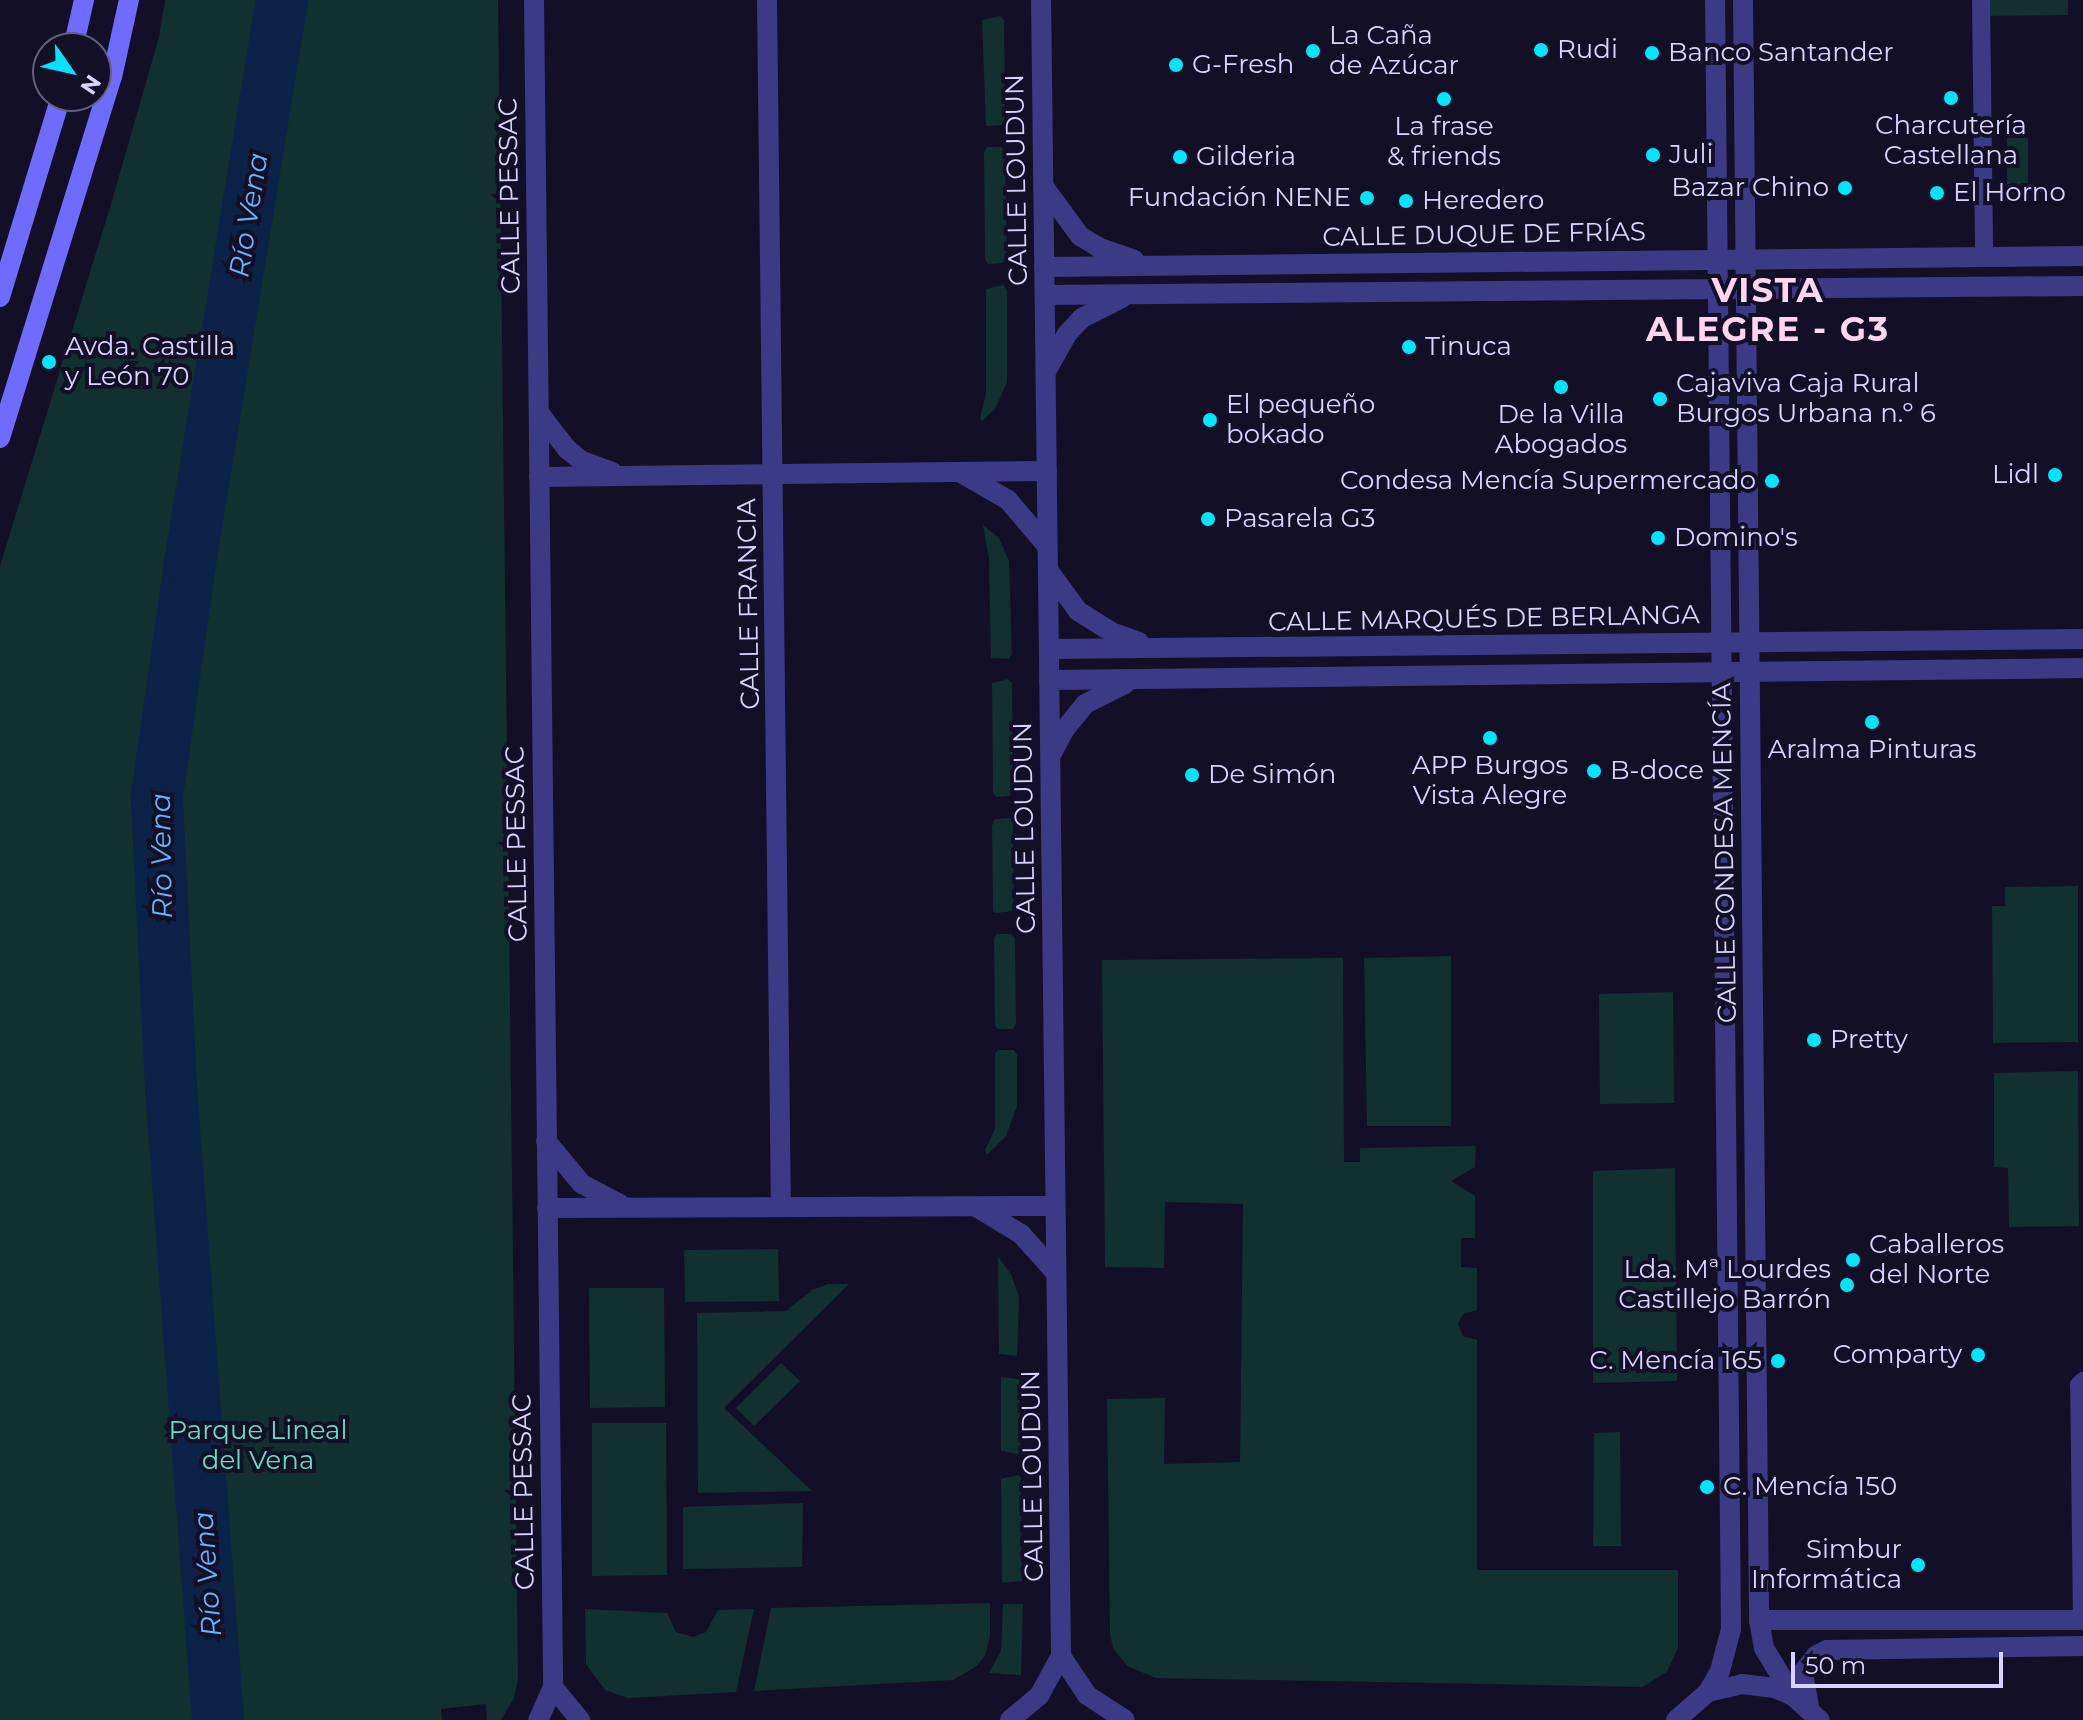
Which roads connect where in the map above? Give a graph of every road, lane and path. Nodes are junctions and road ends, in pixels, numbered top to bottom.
1 (84, 0) edge
2 (129, 0) edge
3 (534, 0) edge
4 (767, 0) edge
5 (1041, 0) edge
6 (1715, 0) edge
7 (1743, 0) edge
8 (1981, 0) edge
9 (77, 32) edge
10 (56, 112) edge
11 (1043, 186) junction
12 (1745, 229) junction
13 (2083, 256) edge
14 (1984, 257) junction
15 (1718, 258) junction
16 (1746, 258) junction
17 (1811, 258) junction
18 (1157, 265) junction
19 (1044, 267) junction
20 (2083, 286) edge
21 (1668, 289) junction
22 (1718, 289) junction
23 (1746, 289) junction
24 (1154, 294) junction
25 (1045, 295) junction
26 (0, 297) edge
27 (1718, 316) junction
28 (1045, 373) junction
29 (539, 413) junction
30 (0, 438) edge
31 (1047, 471) junction
32 (959, 472) junction
33 (773, 474) junction
34 (624, 476) junction
35 (539, 477) junction
36 (1047, 546) junction
37 (1048, 570) junction
38 (1749, 614) junction
39 (2083, 639) edge
40 (1721, 642) junction
41 (1749, 642) junction
42 (1810, 642) junction
43 (1159, 648) junction
44 (1049, 649) junction
45 (2083, 668) edge
46 (1750, 672) junction
47 (1682, 673) junction
48 (1722, 673) junction
49 (1158, 679) junction
50 (1049, 680) junction
51 (1722, 707) junction
52 (1050, 756) junction
53 (546, 1141) junction
54 (975, 1206) junction
55 (1055, 1206) junction
56 (781, 1207) junction
57 (547, 1208) junction
58 (631, 1208) junction
59 (1056, 1273) junction
60 (2083, 1381) edge
61 (1759, 1620) junction
62 (2083, 1620) edge
63 (2083, 1646) edge
64 (1061, 1656) junction
65 (553, 1687) junction
66 (1708, 1692) junction
67 (1808, 1708) edge
68 (1676, 1719) edge
69 (538, 1720) edge
70 (580, 1720) edge
71 (1010, 1720) edge
72 (1125, 1720) edge

1 - 9 main road
2 - 30 main road
3 - 29 street, CALLE PESSAC
4 - 33 street, CALLE FRANCIA
5 - 11 street, CALLE LOUDUN
6 - 15 street, CALLE CONDESA MENCÍA
7 - 12 street, CALLE CONDESA MENCÍA
8 - 14 street
10 - 26 main road
11 - 18 street, CALLE DUQUE DE FRÍAS
11 - 19 street, CALLE LOUDUN
12 - 16 street, CALLE CONDESA MENCÍA
12 - 17 street, CALLE DUQUE DE FRÍAS
13 - 14 street, CALLE DUQUE DE FRÍAS
14 - 17 street, CALLE DUQUE DE FRÍAS
15 - 16 street, CALLE DUQUE DE FRÍAS
15 - 18 street, CALLE DUQUE DE FRÍAS
15 - 22 street, CALLE CONDESA MENCÍA
16 - 17 street, CALLE DUQUE DE FRÍAS
16 - 23 street, CALLE CONDESA MENCÍA
18 - 19 street, CALLE DUQUE DE FRÍAS
19 - 25 street, CALLE LOUDUN
20 - 23 street, CALLE DUQUE DE FRÍAS
21 - 22 street, CALLE DUQUE DE FRÍAS
21 - 24 street, CALLE DUQUE DE FRÍAS
21 - 27 street, CALLE DUQUE DE FRÍAS
22 - 23 street, CALLE DUQUE DE FRÍAS
22 - 27 street, CALLE CONDESA MENCÍA
23 - 38 street, CALLE CONDESA MENCÍA
24 - 25 street, CALLE DUQUE DE FRÍAS
24 - 28 street, CALLE DUQUE DE FRÍAS
25 - 28 street, CALLE LOUDUN
27 - 40 street, CALLE CONDESA MENCÍA
28 - 31 street, CALLE LOUDUN
29 - 34 street
29 - 35 street, CALLE PESSAC
31 - 32 street
31 - 36 street, CALLE LOUDUN
32 - 33 street
32 - 36 street
33 - 34 street
33 - 56 street, CALLE FRANCIA
34 - 35 street
35 - 53 street, CALLE PESSAC
36 - 37 street, CALLE LOUDUN
37 - 43 street, CALLE MARQUÉS DE BERLANGA
37 - 44 street, CALLE LOUDUN
38 - 41 street, CALLE CONDESA MENCÍA
38 - 42 street, CALLE MARQUÉS DE BERLANGA
39 - 42 street, CALLE MARQUÉS DE BERLANGA
40 - 41 street, CALLE MARQUÉS DE BERLANGA
40 - 43 street, CALLE MARQUÉS DE BERLANGA
40 - 48 street, CALLE CONDESA MENCÍA
41 - 42 street, CALLE MARQUÉS DE BERLANGA
41 - 46 street, CALLE CONDESA MENCÍA
43 - 44 street, CALLE MARQUÉS DE BERLANGA
44 - 50 street, CALLE LOUDUN
45 - 46 street
46 - 48 street
46 - 61 street, CALLE CONDESA MENCÍA
47 - 48 street
47 - 49 street
47 - 51 street
48 - 51 street, CALLE CONDESA MENCÍA
49 - 50 street
49 - 52 street
50 - 52 street, CALLE LOUDUN
51 - 66 street, CALLE CONDESA MENCÍA
52 - 55 street, CALLE LOUDUN
53 - 57 street, CALLE PESSAC
53 - 58 street
54 - 55 street
54 - 56 street
54 - 59 street
55 - 59 street, CALLE LOUDUN
56 - 58 street
57 - 58 street
57 - 65 street, CALLE PESSAC
59 - 64 street, CALLE LOUDUN
60 - 62 street
61 - 62 street
61 - 67 street, CALLE CONDESA MENCÍA
63 - 67 street
64 - 71 street, CALLE LOUDUN
64 - 72 street
65 - 69 street, CALLE PESSAC
65 - 70 street
66 - 67 street
66 - 68 street

